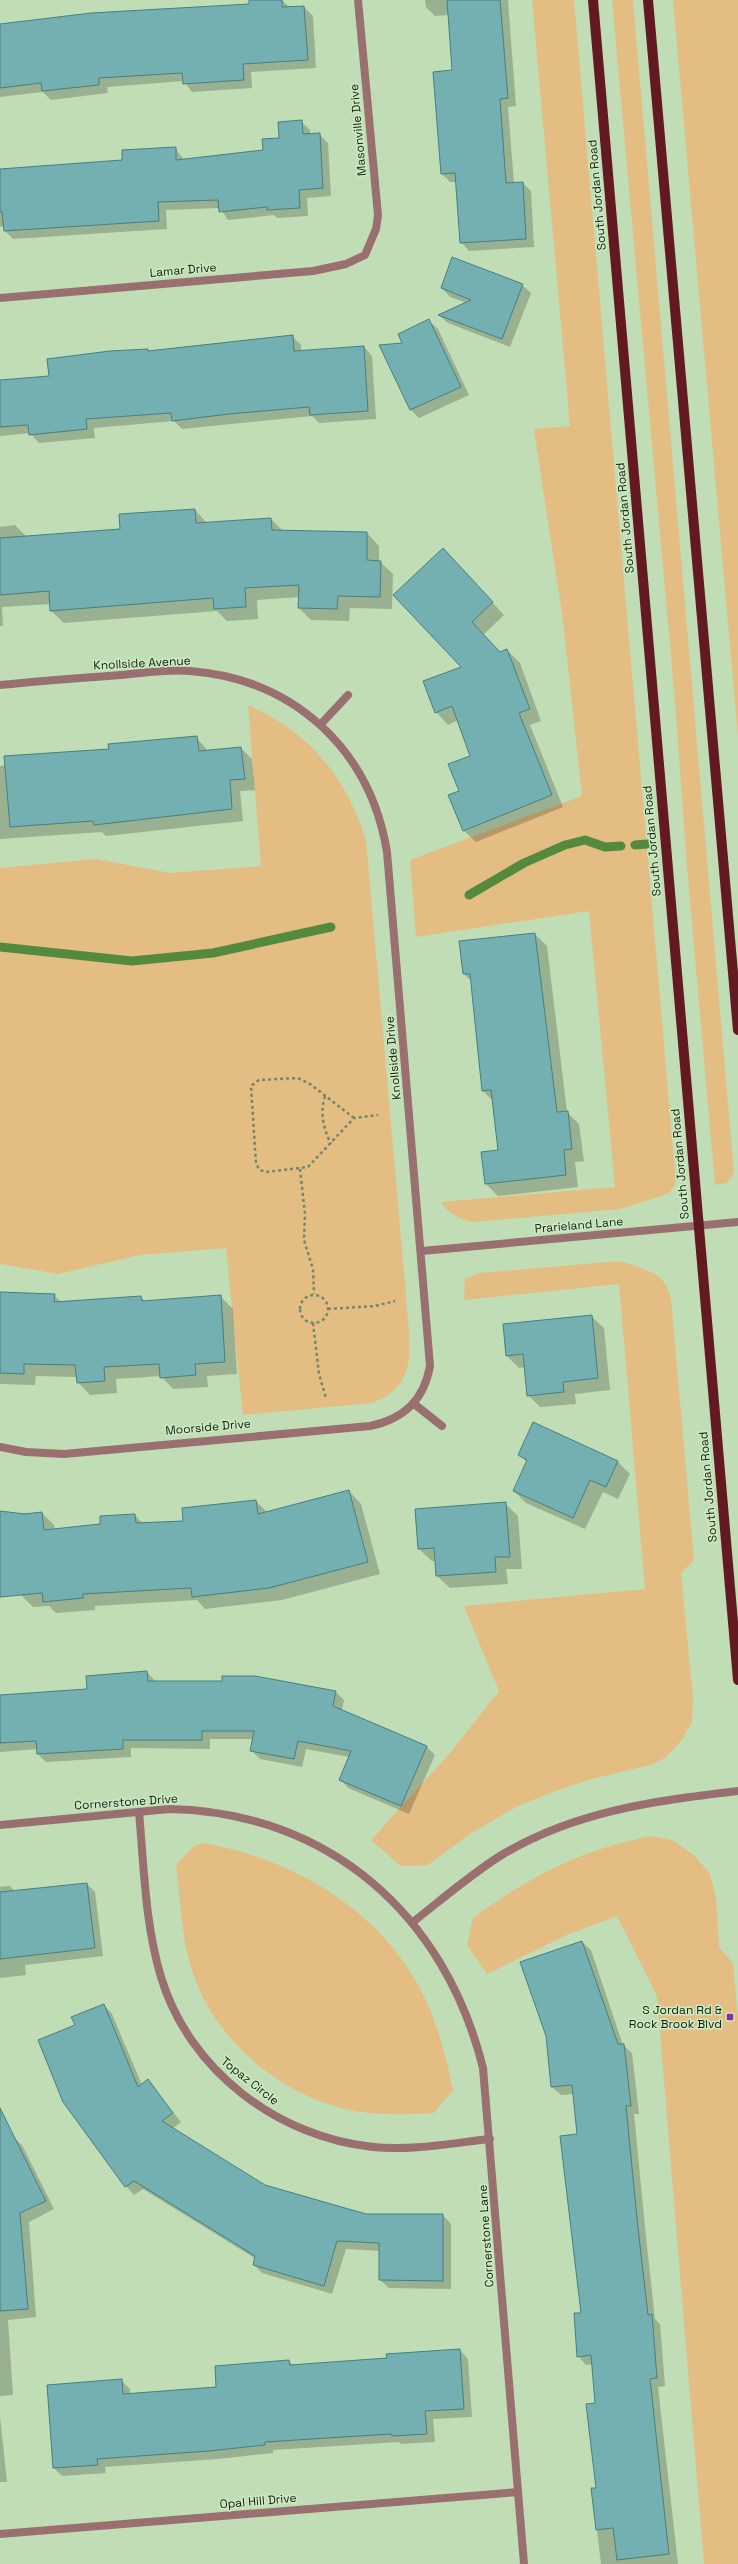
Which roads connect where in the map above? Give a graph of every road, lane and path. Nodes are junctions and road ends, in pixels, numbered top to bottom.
1 (358, 0) edge
2 (593, 0) edge
3 (648, 0) edge
4 (366, 255) joint
5 (0, 298) edge
6 (0, 685) edge
7 (348, 694) dead end
8 (321, 724) junction
9 (738, 1030) edge
10 (326, 1096) junction
11 (378, 1115) dead end
12 (354, 1118) junction
13 (331, 1144) junction
14 (300, 1169) junction
15 (738, 1222) edge
16 (699, 1226) junction
17 (422, 1251) junction
18 (314, 1294) junction
19 (395, 1301) dead end
20 (328, 1309) junction
21 (313, 1323) junction
22 (326, 1398) dead end
23 (413, 1403) junction
24 (442, 1426) dead end
25 (0, 1447) edge
26 (738, 1680) edge
27 (738, 1791) edge
28 (139, 1812) junction
29 (0, 1825) edge
30 (413, 1922) junction
31 (490, 2139) junction
32 (518, 2492) junction
33 (0, 2534) edge
34 (524, 2564) edge

1 - 4 street, Masonville Drive
2 - 16 main road, South Jordan Road
3 - 9 main road
4 - 5 street, Lamar Drive
6 - 8 street, Knollside Avenue
7 - 8 street
8 - 17 street, Knollside Drive
10 - 12 path
10 - 13 path
10 - 14 path
11 - 12 path
12 - 13 path
13 - 14 path
14 - 18 path
15 - 16 street, Prarieland Lane
16 - 17 street, Prarieland Lane
16 - 26 main road, South Jordan Road
17 - 23 street, Knollside Drive
18 - 20 path
18 - 21 path
19 - 20 path
20 - 21 path
21 - 22 path
23 - 24 street
23 - 25 street, Moorside Drive
27 - 30 street
28 - 29 street, Cornerstone Drive
28 - 30 street, Cornerstone Drive
28 - 31 street, Topaz Circle
30 - 31 street, Cornerstone Lane
31 - 32 street, Cornerstone Lane
32 - 33 street, Opal Hill Drive
32 - 34 street, Cornerstone Lane

